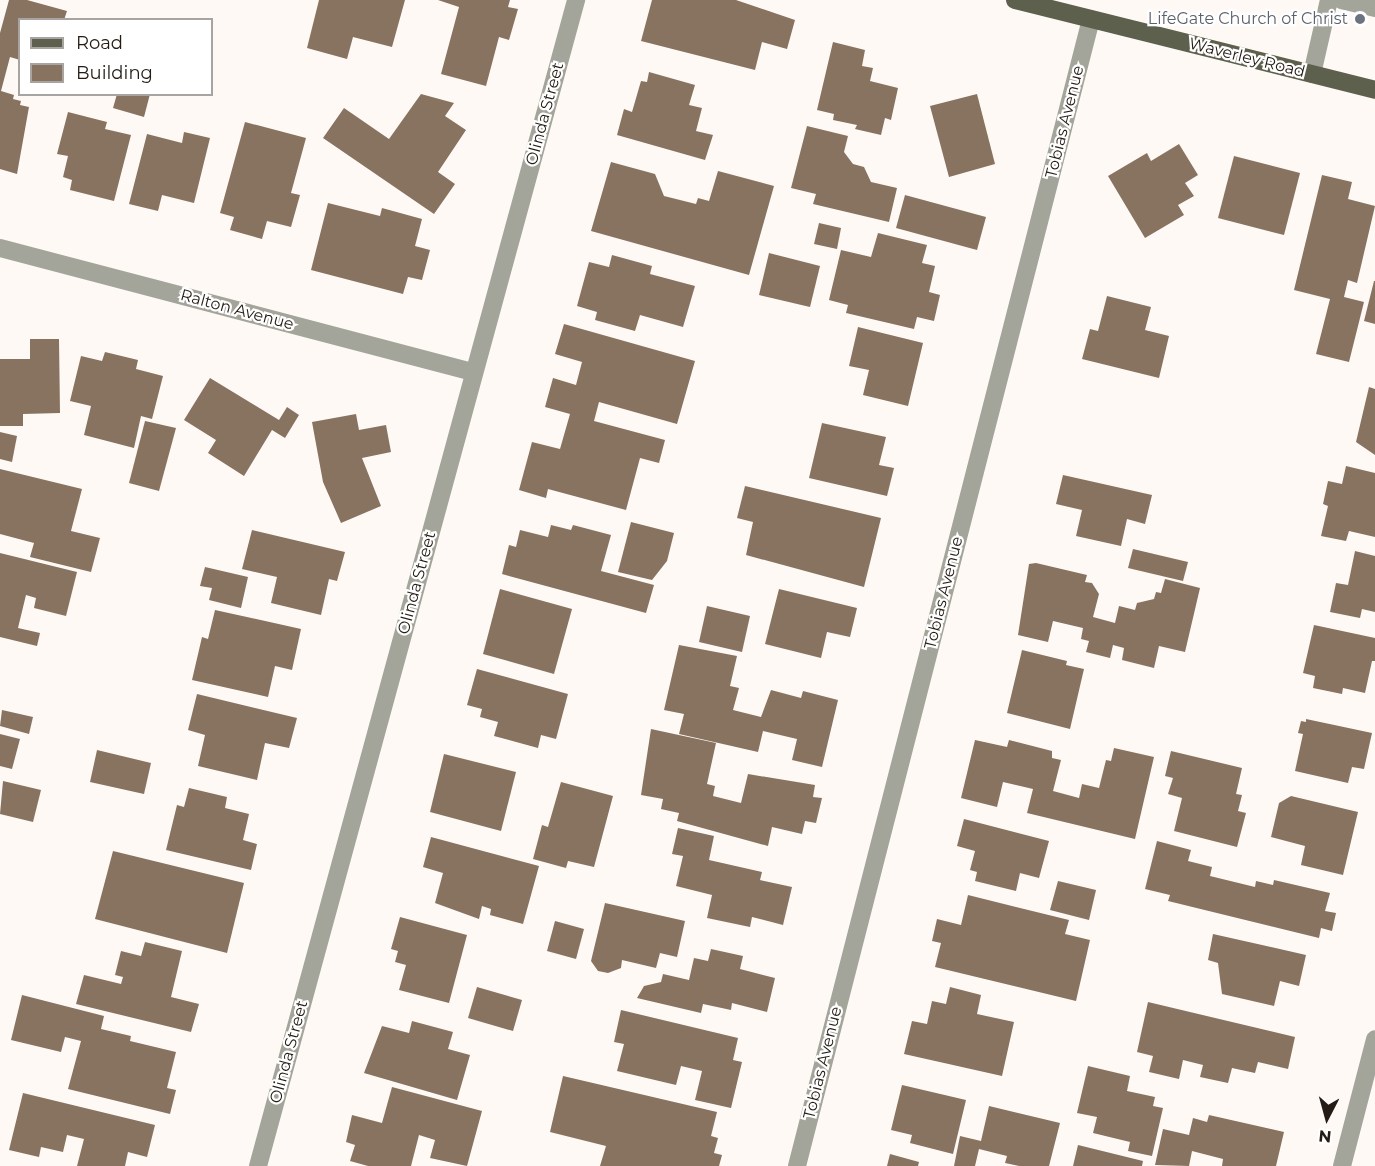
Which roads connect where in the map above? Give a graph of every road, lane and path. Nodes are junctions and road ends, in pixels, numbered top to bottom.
1 (576, 0) edge
2 (1015, 0) edge
3 (1329, 0) edge
4 (1341, 0) edge
5 (1375, 8) edge
6 (1091, 19) junction
7 (1312, 74) junction
8 (1375, 90) edge
9 (0, 248) edge
10 (474, 372) junction
11 (1375, 1039) edge
12 (258, 1166) edge
13 (797, 1166) edge
14 (1342, 1166) edge

1 - 10 street, Olinda Street
2 - 6 main road, Waverley Road
3 - 7 street
4 - 5 street
6 - 7 main road, Waverley Road
6 - 13 street, Tobias Avenue
7 - 8 main road, Waverley Road
9 - 10 street, Ralton Avenue
10 - 12 street, Olinda Street
11 - 14 street

